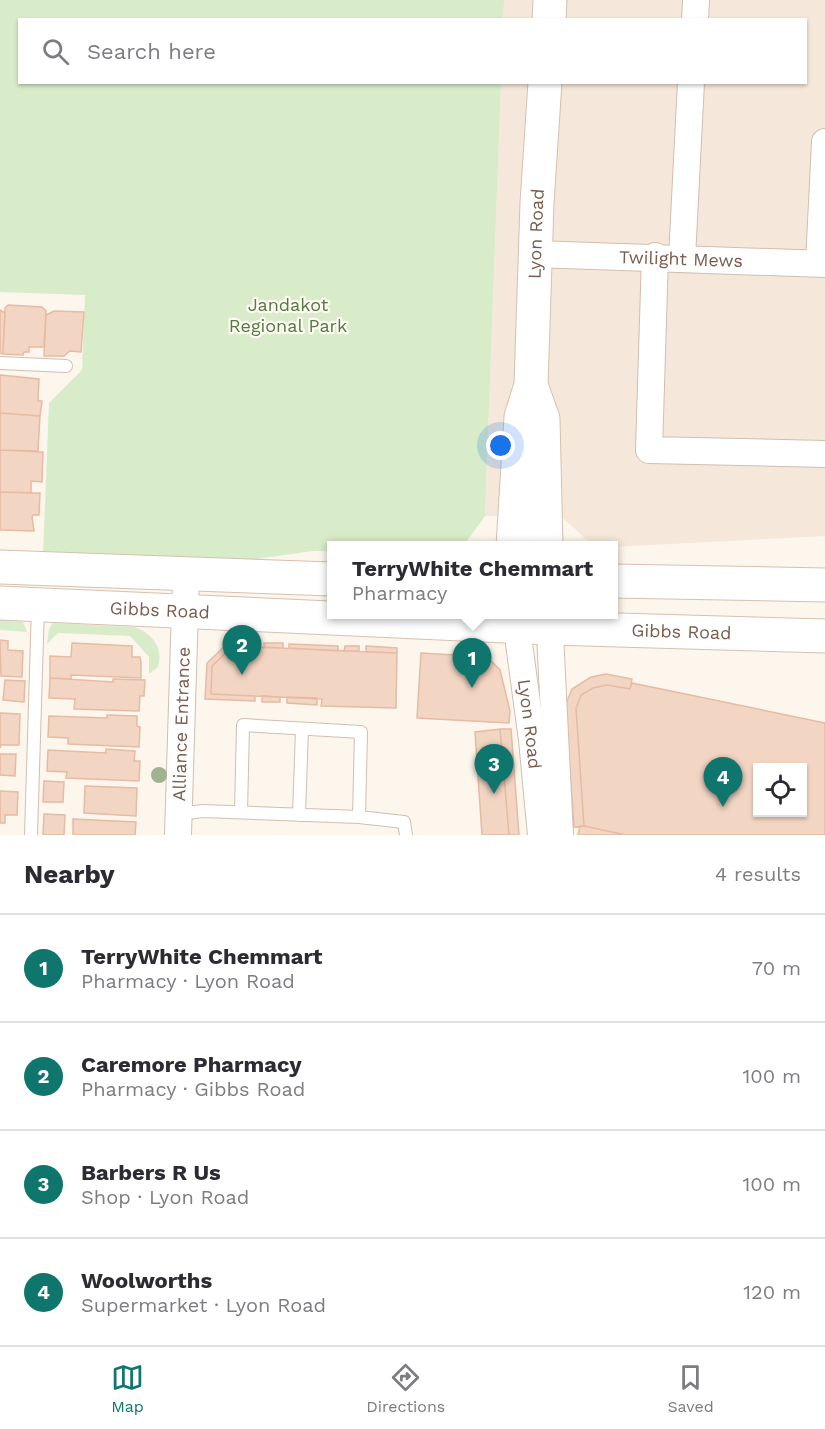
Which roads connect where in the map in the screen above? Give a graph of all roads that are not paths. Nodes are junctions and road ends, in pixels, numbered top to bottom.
1 (550, 0) edge
2 (696, 0) edge
3 (549, 18) edge
4 (695, 18) edge
5 (545, 84) edge
6 (691, 84) edge
7 (825, 142) edge
8 (535, 244) junction
9 (682, 250) junction
10 (655, 256) junction
11 (822, 256) edge
12 (0, 363) edge
13 (66, 366) dead end
14 (531, 386) junction
15 (825, 454) edge
16 (513, 541) edge
17 (546, 541) edge
18 (0, 567) edge
19 (186, 576) junction
20 (327, 579) edge
21 (618, 580) edge
22 (825, 585) edge
23 (0, 603) edge
24 (38, 605) junction
25 (185, 613) junction
26 (327, 616) edge
27 (468, 619) edge
28 (515, 620) edge
29 (550, 622) edge
30 (825, 636) edge
31 (302, 729) junction
32 (241, 812) junction
33 (299, 815) junction
34 (360, 817) junction
35 (178, 825) edge
36 (31, 835) edge
37 (406, 835) edge
38 (541, 835) edge
39 (560, 835) edge

1 - 3 main road
2 - 4 street
5 - 8 main road, Lyon Road
6 - 9 street
7 - 11 street
8 - 9 street, Twilight Mews
8 - 10 street, Twilight Mews
8 - 14 main road, Lyon Road
9 - 10 street, Twilight Mews
9 - 11 street, Twilight Mews
10 - 15 street
12 - 13 lane
14 - 16 main road, Lyon Road
14 - 17 main road, Lyon Road
18 - 19 main road, Gibbs Road
19 - 20 main road, Gibbs Road
19 - 25 street, Alliance Entrance
21 - 22 main road
23 - 24 main road, Gibbs Road
24 - 25 main road, Gibbs Road
24 - 36 lane
25 - 26 main road, Gibbs Road
25 - 35 street, Alliance Entrance
27 - 28 main road, Gibbs Road
28 - 29 main road, Gibbs Road
28 - 38 street, Lyon Road
29 - 30 main road, Gibbs Road
29 - 39 street, Lyon Road
31 - 32 lane
31 - 33 lane
31 - 34 lane
32 - 33 lane
32 - 35 lane
33 - 34 lane
34 - 37 lane

